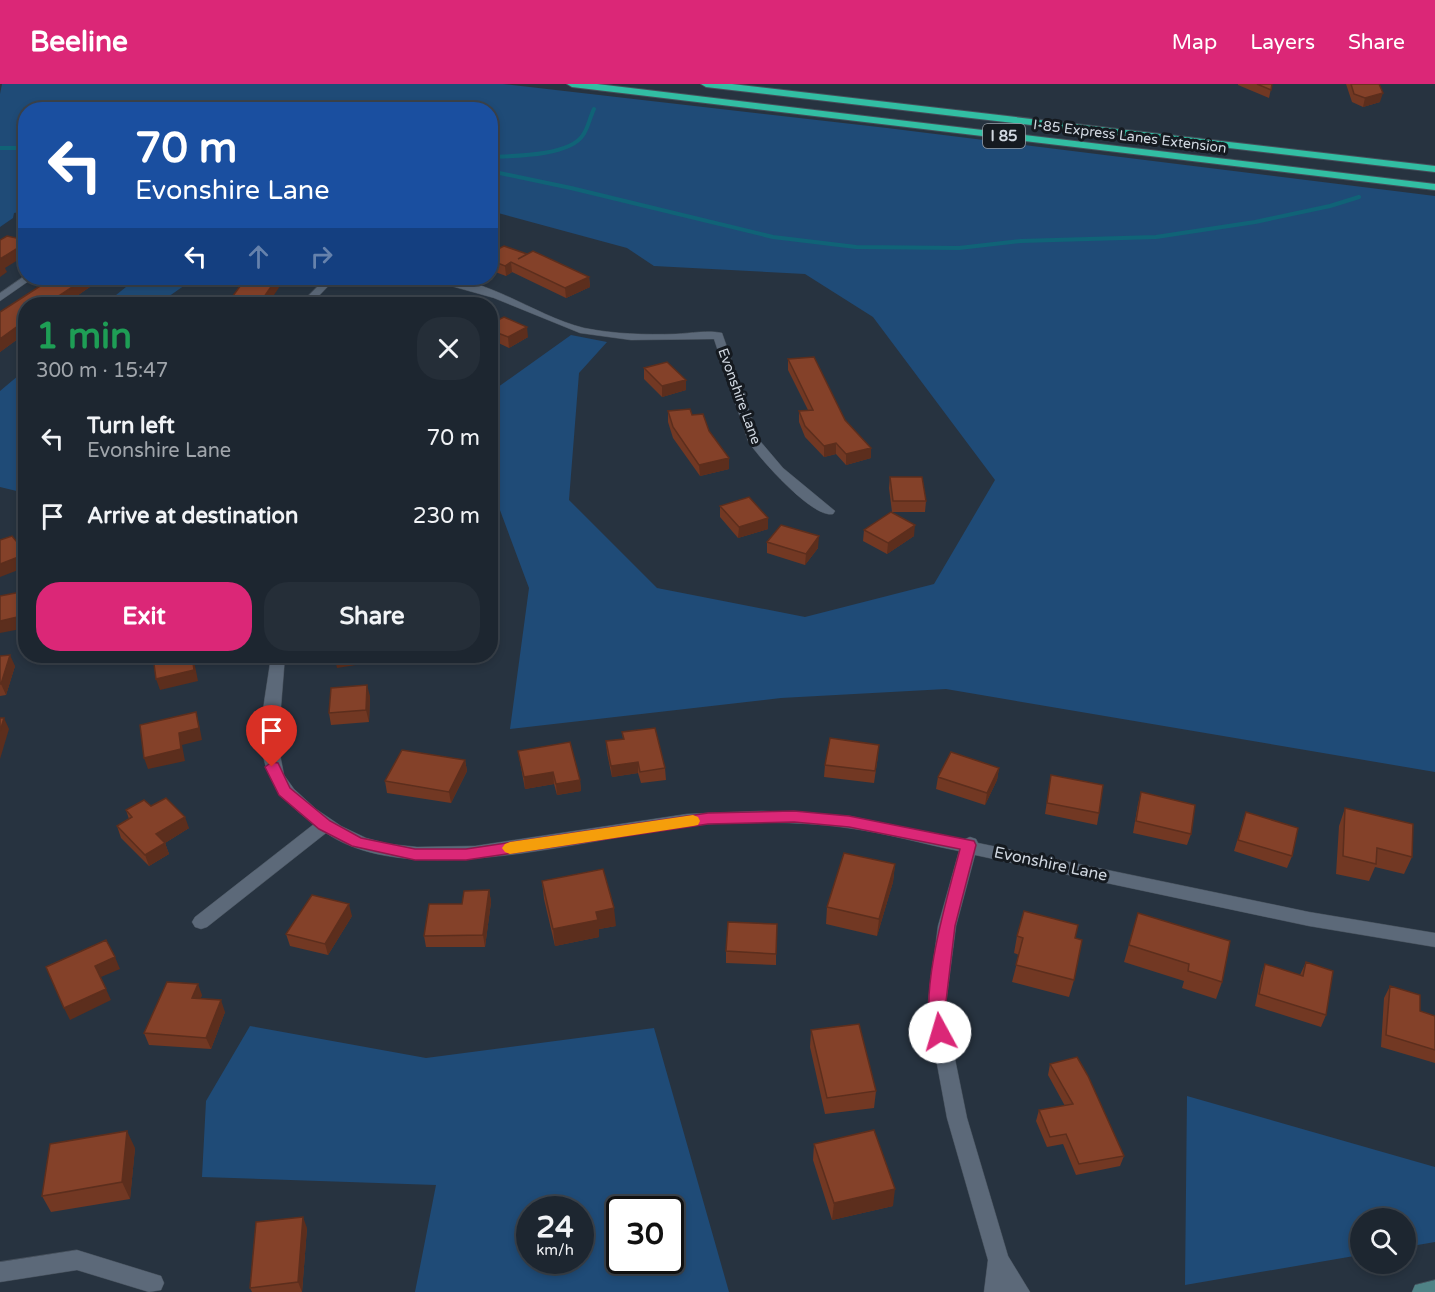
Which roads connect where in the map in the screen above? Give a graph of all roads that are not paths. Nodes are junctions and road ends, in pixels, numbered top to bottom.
1 (572, 84) edge
2 (706, 84) edge
3 (1435, 169) edge
4 (1435, 187) edge
5 (18, 285) edge
6 (324, 285) edge
7 (468, 285) edge
8 (312, 297) edge
9 (0, 298) edge
10 (828, 511) dead end
11 (277, 663) edge
12 (324, 825) junction
13 (969, 844) junction
14 (201, 922) dead end
15 (1435, 940) edge
16 (999, 1260) junction
17 (0, 1272) edge
18 (153, 1283) dead end
19 (1435, 1290) edge
20 (995, 1292) edge
21 (1019, 1292) edge
22 (1424, 1292) edge

1 - 4 highway, I-85 Express Lanes Extension / I 85
2 - 3 highway, I-85 Express Lanes Extension / I 85
5 - 9 street
6 - 8 street
7 - 10 street, Evonshire Lane
11 - 12 street, Evonshire Lane
12 - 13 street, Evonshire Lane
12 - 14 street
13 - 15 street, Evonshire Lane
13 - 16 street
16 - 20 street
16 - 21 street
17 - 18 street
19 - 22 main road

